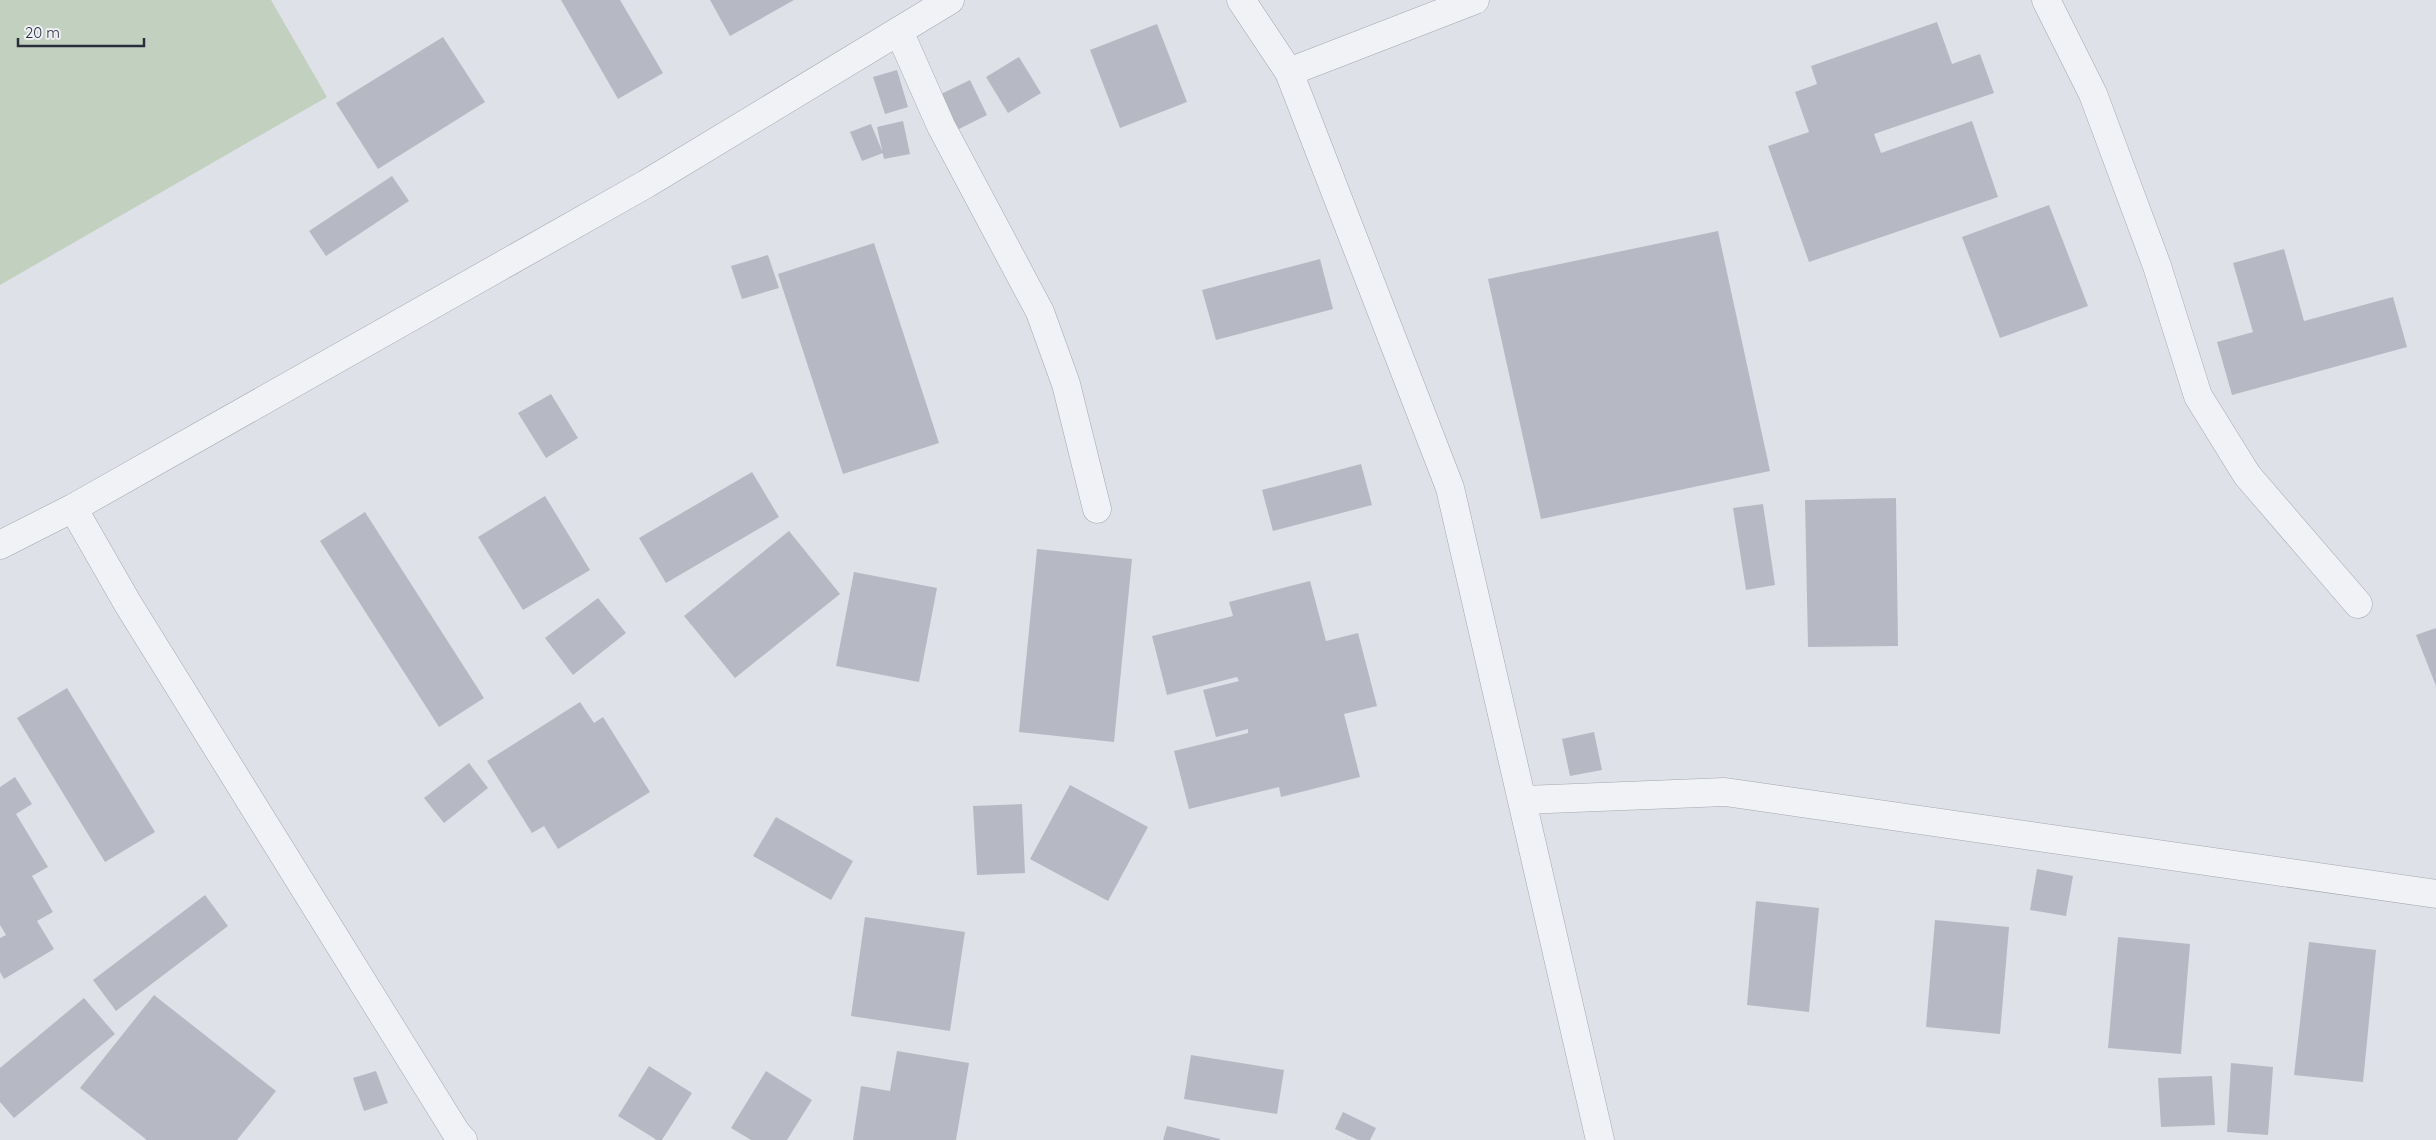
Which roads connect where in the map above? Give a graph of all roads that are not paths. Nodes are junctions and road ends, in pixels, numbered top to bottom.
1 (950, 0) edge
2 (1241, 0) edge
3 (1475, 0) edge
4 (2046, 0) edge
5 (899, 31) junction
6 (1289, 72) junction
7 (73, 508) junction
8 (1097, 509) dead end
9 (0, 545) edge
10 (2358, 604) dead end
11 (1522, 800) junction
12 (2436, 894) edge
13 (463, 1140) edge
14 (1600, 1140) edge

1 - 5 street
2 - 6 street
3 - 6 street
4 - 10 street
5 - 7 street
5 - 8 street
6 - 11 street
7 - 9 street
7 - 13 street
11 - 12 street
11 - 14 street

